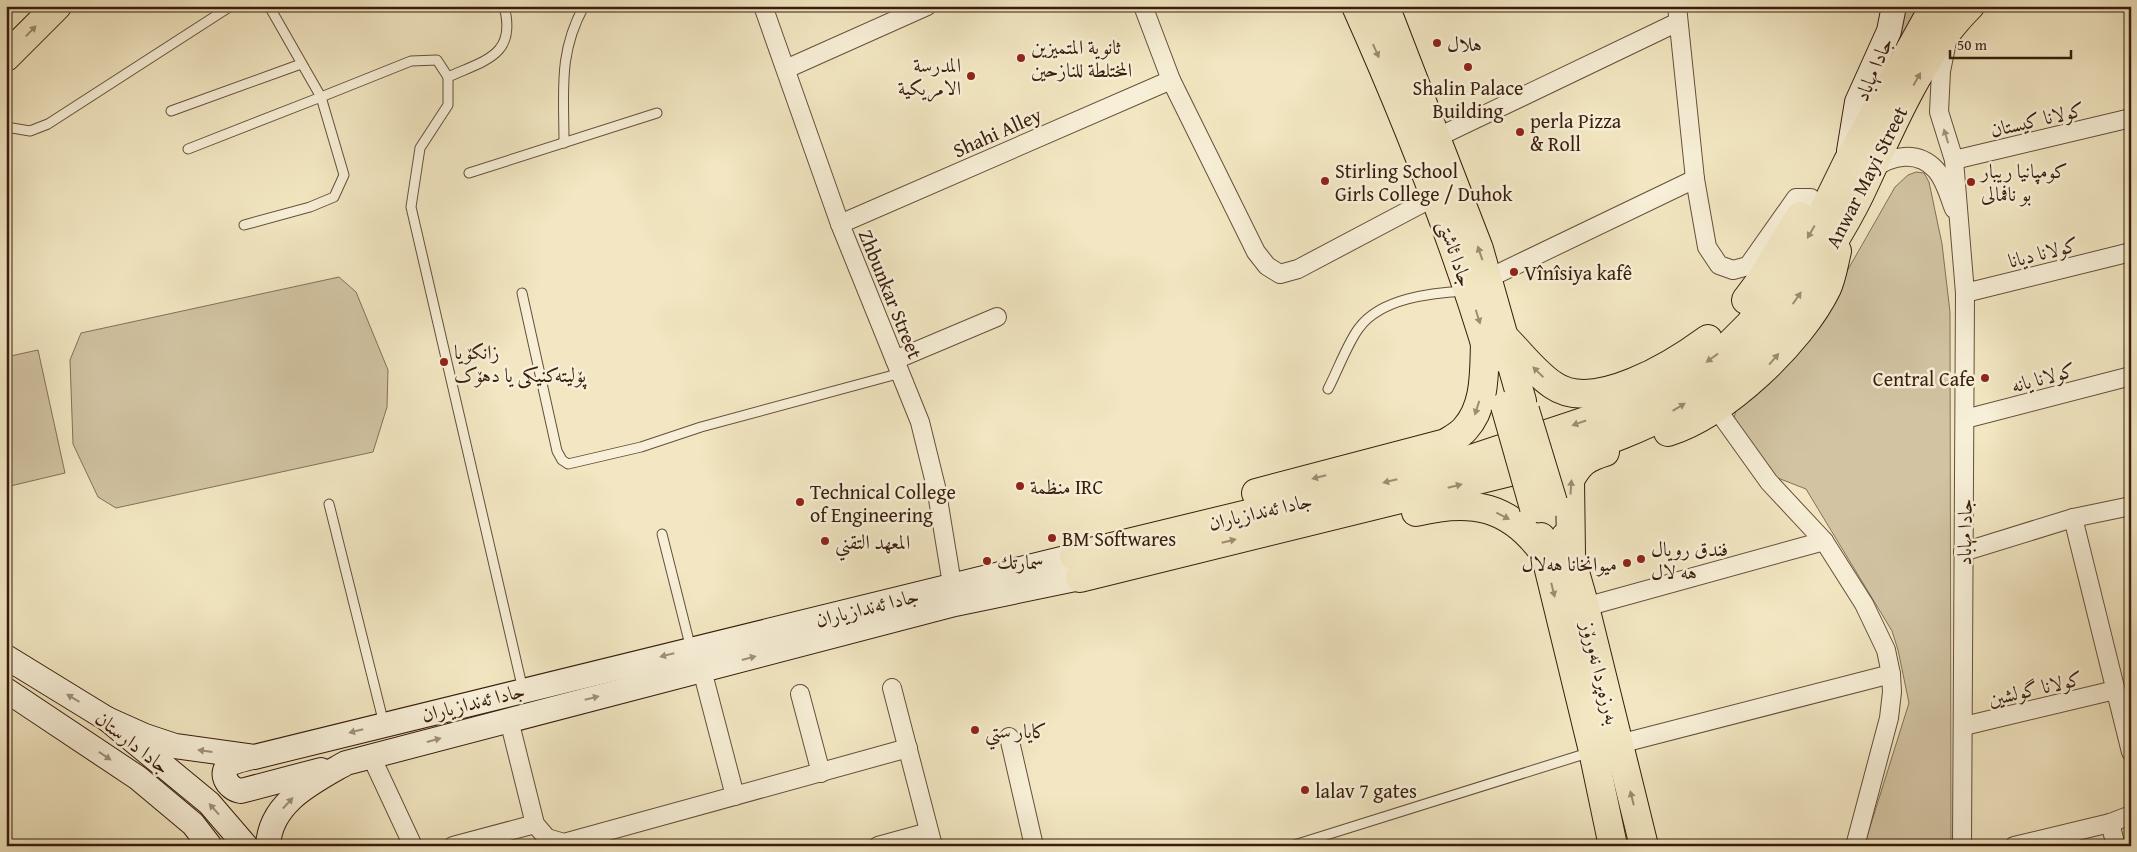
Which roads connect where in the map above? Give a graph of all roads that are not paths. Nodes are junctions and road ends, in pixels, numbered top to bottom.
1 (57, 6) edge
2 (231, 6) edge
3 (269, 6) edge
4 (504, 6) edge
5 (584, 6) edge
6 (763, 6) edge
7 (927, 6) edge
8 (1143, 6) edge
9 (1356, 6) edge
10 (1386, 6) edge
11 (1894, 6) edge
12 (1970, 6) edge
13 (1678, 14) edge
14 (1944, 17) edge
15 (6, 57) edge
16 (301, 64) junction
17 (786, 69) junction
18 (448, 77) junction
19 (1171, 80) junction
20 (321, 97) junction
21 (171, 111) dead end
22 (657, 113) dead end
23 (2131, 118) edge
24 (6, 127) edge
25 (1438, 137) junction
26 (564, 143) junction
27 (188, 149) dead end
28 (1954, 160) junction
29 (1852, 170) junction
30 (469, 173) dead end
31 (1695, 180) junction
32 (1436, 196) junction
33 (1811, 198) junction
34 (1958, 218) junction
35 (840, 224) junction
36 (244, 225) dead end
37 (1845, 225) junction
38 (2131, 252) edge
39 (1479, 285) junction
40 (522, 293) dead end
41 (1965, 293) junction
42 (997, 317) dead end
43 (1496, 340) junction
44 (898, 367) junction
45 (2131, 376) edge
46 (1328, 390) dead end
47 (1716, 408) junction
48 (1630, 418) junction
49 (1965, 419) junction
50 (329, 504) dead end
51 (1544, 505) joint
52 (2131, 506) edge
53 (2073, 518) junction
54 (662, 534) dead end
55 (1824, 541) junction
56 (1963, 552) junction
57 (1558, 554) junction
58 (1077, 567) junction
59 (954, 595) junction
60 (1585, 607) junction
61 (6, 657) edge
62 (696, 660) junction
63 (1891, 674) junction
64 (892, 688) dead end
65 (523, 690) junction
66 (2115, 690) junction
67 (8, 694) edge
68 (800, 694) dead end
69 (107, 719) junction
70 (508, 720) junction
71 (384, 724) junction
72 (1964, 726) junction
73 (1009, 737) dead end
74 (1606, 747) junction
75 (908, 748) junction
76 (2131, 752) edge
77 (372, 756) junction
78 (254, 757) junction
79 (346, 763) junction
80 (821, 773) junction
81 (735, 796) junction
82 (2131, 814) edge
83 (2110, 823) junction
84 (535, 824) junction
85 (931, 839) edge
86 (1852, 845) edge
87 (210, 846) edge
88 (246, 846) edge
89 (268, 846) edge
90 (413, 846) edge
91 (453, 846) edge
92 (878, 846) edge
93 (1034, 846) edge
94 (1291, 846) edge
95 (1613, 846) edge
96 (1644, 846) edge
97 (1962, 846) edge
98 (2014, 846) edge
99 (2116, 846) edge

15 -> 1 main road
2 - 24 lane
3 - 16 lane
4 - 18 lane
5 - 26 lane
6 - 17 street, Zhbunkar Street
7 - 17 street
8 - 19 street
9 -> 32 main road, جادا ئاشتی
10 - 25 main road, جادا ئاشتی
11 - 29 main road, جادا مهاباد
12 - 14 main road, Anwar Mayi Street
13 - 25 street
13 - 31 street
28 -> 14 street, جادا مهاباد
14 - 29 main road, Anwar Mayi Street
16 - 20 lane
16 - 21 lane
17 - 35 street, Zhbunkar Street
18 - 20 lane
18 - 65 lane
19 - 32 street
19 - 35 street, Shahi Alley
20 - 27 lane
20 - 36 lane
22 - 26 lane
23 - 28 street, کولانا کیستان
39 -> 25 main road, جادا ئاشتی
26 - 30 lane
28 - 34 street, جادا مهاباد
29 - 33 main road
29 - 34 street
29 - 37 main road, Anwar Mayi Street
29 -> 48 main road, Anwar Mayi Street
31 - 33 street
31 - 39 street
32 - 39 main road, جادا ئاشتی
33 -> 43 main road
34 - 41 street, جادا مهاباد
35 - 44 street, Zhbunkar Street
47 -> 37 main road
48 -> 37 main road, Anwar Mayi Street
38 - 41 street, کولانا دیانا
39 - 43 main road, جادا ئاشتی
39 - 46 lane
40 - 44 lane
41 - 49 street, جادا مهاباد
42 - 44 street
43 - 51 main road, جادا ئاشتی, bridge
43 -> 58 main road
44 - 59 street, Zhbunkar Street
45 - 49 street, کولانا یانه
47 - 55 street
57 -> 47 main road
48 - 58 main road, جادا ئەندازیاران
49 - 56 street, جادا مهاباد
50 - 71 lane
51 - 57 main road, بەرزەپردا نەورۆز
52 - 53 street
53 - 56 street
53 - 66 street
54 - 62 lane
55 - 60 street
55 - 63 street
56 - 72 street, جادا مهاباد
58 -> 57 main road
57 - 60 main road, بەرزەپردا نەورۆز
57 -> 74 main road, بەرزەپردا نەورۆز
58 - 59 main road, جادا ئەندازیاران
59 - 62 main road, جادا ئەندازیاران
60 - 74 main road, بەرزەپردا نەورۆز
69 -> 61 main road, جادا دارستان
62 -> 65 main road, جادا ئەندازیاران
70 -> 62 main road, جادا ئەندازیاران
62 - 81 street
63 - 74 street
63 - 86 street
64 - 75 street
65 - 71 main road, جادا ئەندازیاران
66 - 72 street, کولانا گولشین
66 - 76 street
67 -> 87 main road, جادا دارستان
68 - 80 street
78 -> 69 main road, جادا ئەندازیاران
88 -> 69 main road, جادا دارستان
77 -> 70 main road, جادا ئەندازیاران
70 - 84 street
71 -> 78 main road, جادا ئەندازیاران
72 - 97 street, جادا مهاباد
73 - 93 street
74 - 94 lane
74 - 95 main road, بەرزەپردا نەورۆز
96 -> 74 main road, بەرزەپردا نەورۆز
75 - 80 street
75 - 85 street
77 - 79 main road, جادا ئەندازیاران
77 - 90 street
78 - 79 main road
89 -> 79 main road, جادا ئەندازیاران
80 - 81 street
81 - 84 street
82 - 83 street
83 - 98 street
83 - 99 street
84 - 91 street
85 - 92 street

